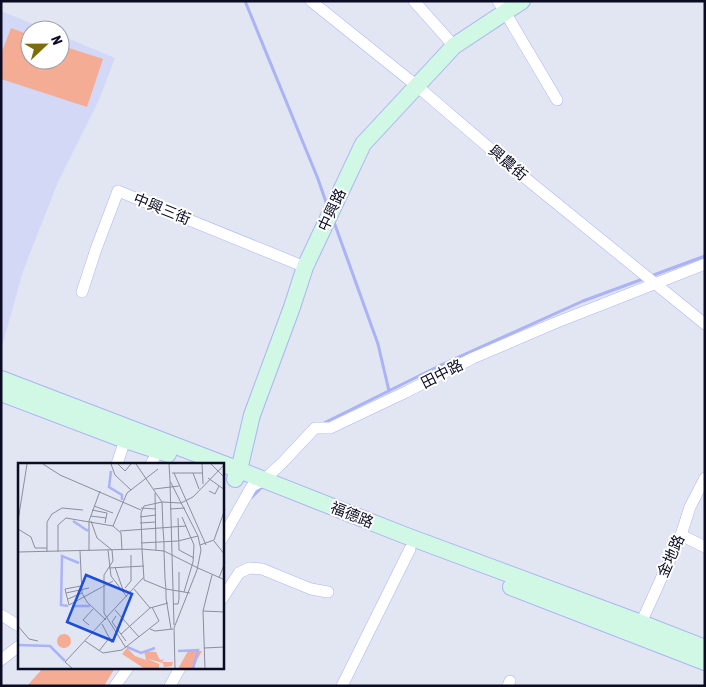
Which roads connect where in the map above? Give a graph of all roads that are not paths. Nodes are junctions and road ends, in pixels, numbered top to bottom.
1 (311, 1) edge
2 (414, 1) edge
3 (522, 1) edge
4 (501, 7) edge
5 (454, 46) junction
6 (417, 86) junction
7 (557, 100) dead end
8 (705, 264) edge
9 (305, 267) junction
10 (655, 284) junction
11 (82, 292) dead end
12 (705, 324) edge
13 (1, 379) edge
14 (1, 393) edge
15 (126, 440) junction
16 (155, 458) edge
17 (117, 463) edge
18 (188, 463) edge
19 (203, 463) edge
20 (232, 475) edge
21 (705, 478) edge
22 (258, 483) junction
23 (224, 535) edge
24 (681, 535) junction
25 (705, 547) edge
26 (410, 549) junction
27 (328, 592) dead end
28 (224, 596) edge
29 (1, 615) edge
30 (18, 625) edge
31 (639, 629) junction
32 (18, 647) edge
33 (705, 648) edge
34 (1, 660) edge
35 (705, 662) edge
36 (127, 670) edge
37 (179, 670) edge
38 (115, 686) edge
39 (170, 686) edge
40 (342, 686) edge

1 - 6 street, 興農街
2 - 5 street
3 - 4 street, 中興路
4 - 5 street, 中興路
4 - 7 street
5 - 6 street, 中興路
6 - 9 street, 中興路
6 - 10 street, 興農街
8 - 10 street, 田中路
9 - 11 street, 中興三街
9 - 20 street, 中興路
10 - 12 street, 興農街
10 - 22 street, 田中路
13 - 19 street, 福德路
14 - 15 street
15 - 16 street
15 - 17 street
16 - 18 street
20 - 22 street, 福德路
21 - 24 street, 金地路
22 - 23 street, 田中路
22 - 26 street, 福德路
22 - 31 street, 福德路
24 - 25 street
24 - 31 street, 金地路
26 - 31 street, 福德路
26 - 40 street
27 - 28 street
29 - 30 street
31 - 33 street, 福德路
31 - 35 street, 福德路
32 - 34 street
36 - 38 street
37 - 39 street

